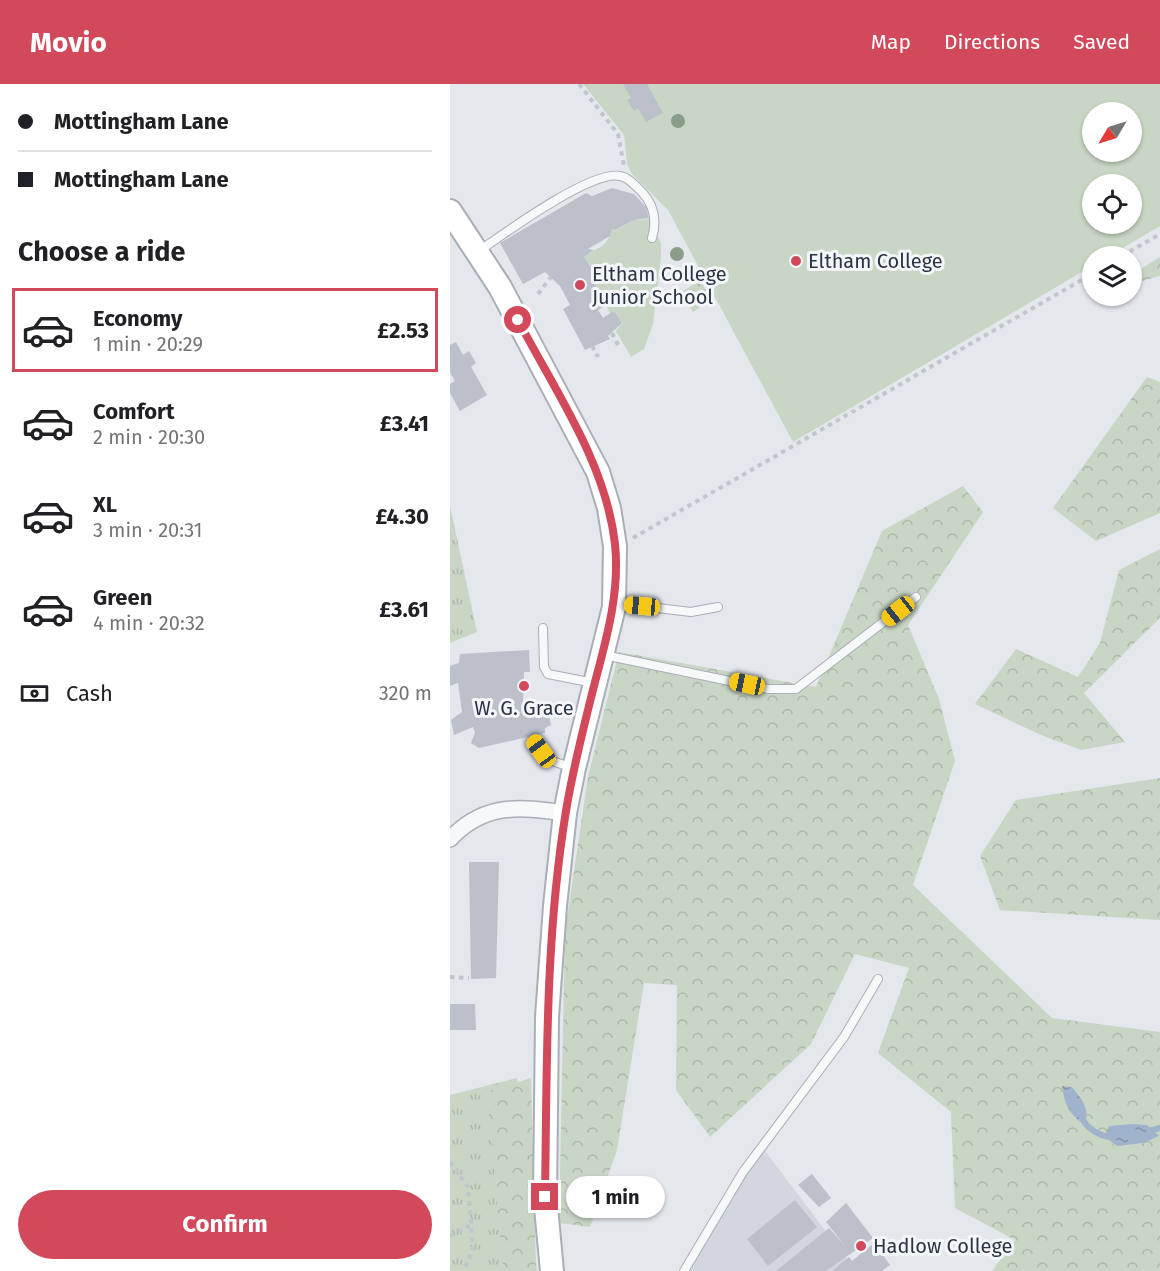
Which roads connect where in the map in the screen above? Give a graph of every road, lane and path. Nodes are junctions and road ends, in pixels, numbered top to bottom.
1 (579, 84) edge
2 (626, 178) junction
3 (453, 220) edge
4 (1160, 234) edge
5 (652, 238) dead end
6 (1139, 246) edge
7 (478, 252) junction
8 (551, 278) dead end
9 (1082, 280) edge
10 (538, 294) dead end
11 (612, 333) dead end
12 (618, 345) dead end
13 (592, 346) dead end
14 (598, 357) dead end
15 (630, 539) dead end
16 (916, 597) dead end
17 (615, 603) junction
18 (718, 607) dead end
19 (543, 628) dead end
20 (602, 655) junction
21 (595, 683) junction
22 (533, 740) dead end
23 (574, 768) junction
24 (565, 813) junction
25 (450, 839) edge
26 (450, 977) edge
27 (469, 978) dead end
28 (878, 979) dead end
29 (450, 1162) edge
30 (471, 1225) junction
31 (450, 1236) edge
32 (464, 1271) edge
33 (552, 1271) edge
34 (684, 1271) edge

1 - 2 path
2 - 5 lane
2 - 7 lane
3 - 7 street
4 - 6 path
7 - 17 street
8 - 10 path
9 - 15 path
11 - 12 path
13 - 14 path
16 - 20 lane
17 - 18 lane
17 - 20 street
19 - 21 lane
20 - 21 street
21 - 23 street
22 - 23 lane
23 - 24 street
24 - 25 street
24 - 33 street
26 - 27 path
28 - 34 lane
29 - 30 path
30 - 31 path
30 - 32 path

